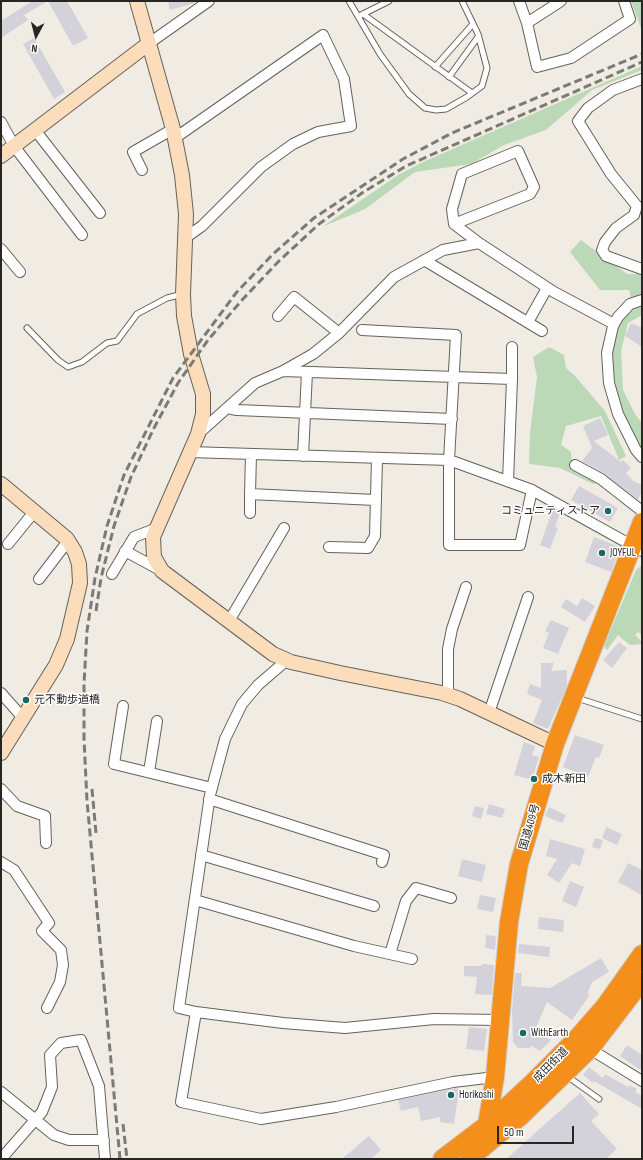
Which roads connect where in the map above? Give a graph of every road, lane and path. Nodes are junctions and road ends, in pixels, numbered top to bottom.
1 (137, 1) edge
2 (209, 1) edge
3 (349, 1) edge
4 (462, 1) edge
5 (519, 1) edge
6 (561, 1) edge
7 (624, 1) edge
8 (386, 2) edge
9 (360, 15) junction
10 (527, 23) junction
11 (473, 24) junction
12 (478, 37) junction
13 (148, 44) junction
14 (436, 67) junction
15 (449, 77) junction
16 (642, 79) edge
17 (472, 93) junction
18 (1, 122) edge
19 (35, 130) junction
20 (174, 134) junction
21 (14, 146) junction
22 (1, 156) edge
23 (142, 170) dead end
24 (100, 213) dead end
25 (454, 224) junction
26 (82, 235) dead end
27 (185, 238) junction
28 (480, 244) junction
29 (1, 249) edge
30 (424, 260) junction
31 (642, 269) edge
32 (20, 272) dead end
33 (547, 288) junction
34 (183, 294) junction
35 (642, 300) edge
36 (278, 316) dead end
37 (528, 322) junction
38 (614, 324) junction
39 (27, 328) dead end
40 (362, 330) dead end
41 (542, 331) dead end
42 (339, 333) junction
43 (512, 347) dead end
44 (283, 371) junction
45 (306, 372) junction
46 (454, 377) junction
47 (512, 379) junction
48 (227, 408) junction
49 (304, 412) junction
50 (452, 418) junction
51 (198, 434) junction
52 (189, 452) junction
53 (251, 454) junction
54 (303, 456) junction
55 (642, 457) edge
56 (377, 458) junction
57 (450, 460) junction
58 (575, 465) dead end
59 (508, 481) junction
60 (1, 484) edge
61 (532, 490) junction
62 (250, 494) junction
63 (375, 500) junction
64 (642, 511) edge
65 (34, 512) junction
66 (250, 513) dead end
67 (642, 522) edge
68 (157, 528) junction
69 (284, 528) dead end
70 (68, 541) junction
71 (8, 544) dead end
72 (330, 547) dead end
73 (638, 548) edge
74 (125, 551) junction
75 (162, 571) junction
76 (112, 574) dead end
77 (39, 579) dead end
78 (466, 587) dead end
79 (528, 597) dead end
80 (229, 621) junction
81 (287, 660) junction
82 (1, 693) edge
83 (448, 695) junction
84 (574, 697) junction
85 (123, 706) dead end
86 (489, 713) junction
87 (24, 719) junction
88 (642, 719) edge
89 (157, 721) dead end
90 (555, 744) junction
91 (1, 753) edge
92 (149, 772) junction
93 (212, 788) junction
94 (1, 789) edge
95 (210, 799) junction
96 (46, 843) dead end
97 (201, 855) junction
98 (1, 862) edge
99 (382, 862) dead end
100 (451, 898) dead end
101 (194, 900) junction
102 (374, 906) dead end
103 (390, 954) junction
104 (642, 954) edge
105 (412, 958) dead end
106 (642, 981) edge
107 (47, 1008) dead end
108 (196, 1012) junction
109 (500, 1020) junction
110 (590, 1049) junction
111 (566, 1074) junction
112 (494, 1077) junction
113 (642, 1081) edge
114 (1, 1092) edge
115 (599, 1099) dead end
116 (36, 1120) junction
117 (488, 1124) junction
118 (104, 1140) junction
119 (482, 1154) edge
120 (5, 1157) edge
121 (105, 1159) edge
122 (442, 1159) edge
123 (469, 1159) edge

1 - 13 street
2 - 13 street
3 - 9 lane
4 - 11 lane
5 - 10 street
6 - 10 street
7 - 10 street
8 - 9 lane
9 - 14 lane
9 - 17 lane
11 - 12 lane
11 - 14 lane
12 - 15 lane
12 - 17 lane
13 - 19 street
13 - 20 street
14 - 15 lane
15 - 17 lane
16 - 31 street
18 - 21 street
19 - 21 street
19 - 24 street
20 - 23 street
20 - 27 street
20 - 27 street
21 - 22 street
21 - 26 street
25 - 25 street
25 - 28 street
27 - 34 street
28 - 30 street
28 - 33 street
29 - 32 street
30 - 37 street
30 - 42 street
33 - 37 street
33 - 38 street
34 - 39 lane
34 - 51 street
35 - 38 street
36 - 42 street
37 - 41 street
38 - 55 street
40 - 46 street
42 - 44 street
43 - 47 street
44 - 45 street
44 - 48 street
45 - 46 street
45 - 49 street
46 - 47 street
46 - 50 street
47 - 59 street
48 - 49 street
48 - 51 street
49 - 50 street
49 - 54 street
50 - 57 street
51 - 52 street
52 - 53 street
52 - 68 street
53 - 54 street
53 - 62 street
54 - 56 street
56 - 57 street
56 - 63 street
57 - 59 street
57 - 61 street
58 - 64 street
59 - 61 street
60 - 65 street
61 - 73 street
62 - 63 street
62 - 66 street
63 - 72 street
65 - 70 street
65 - 71 street
67 - 73 highway, 国道409号
68 - 74 street
68 - 75 street
69 - 80 street
70 - 77 street
70 - 87 street
73 - 84 highway, 国道409号
74 - 75 street
74 - 76 street
75 - 80 street
78 - 83 street
79 - 86 street
80 - 81 street
81 - 83 street
81 - 93 street
82 - 87 street
83 - 86 street
84 - 88 lane
84 - 90 highway, 国道409号
85 - 92 street
86 - 90 street
87 - 91 street
89 - 92 street
90 - 109 highway, 国道409号
92 - 93 street
93 - 95 street
94 - 96 street
95 - 97 street
95 - 99 street
97 - 101 street
97 - 102 street
98 - 107 street
100 - 103 street
101 - 103 street
101 - 108 street
103 - 105 street
104 - 117 highway, 成田街道
106 - 110 highway, 成田街道
108 - 109 street
108 - 112 street
109 - 112 highway, 国道409号
110 - 111 highway, 成田街道
110 - 113 street
111 - 115 lane
111 - 119 highway, 成田街道
112 - 117 highway, 国道409号
114 - 116 street
116 - 118 street
116 - 118 street
116 - 120 street
117 - 119 highway, 国道409号
117 - 122 highway, 成田街道
118 - 121 street
119 - 123 highway, 成田街道

